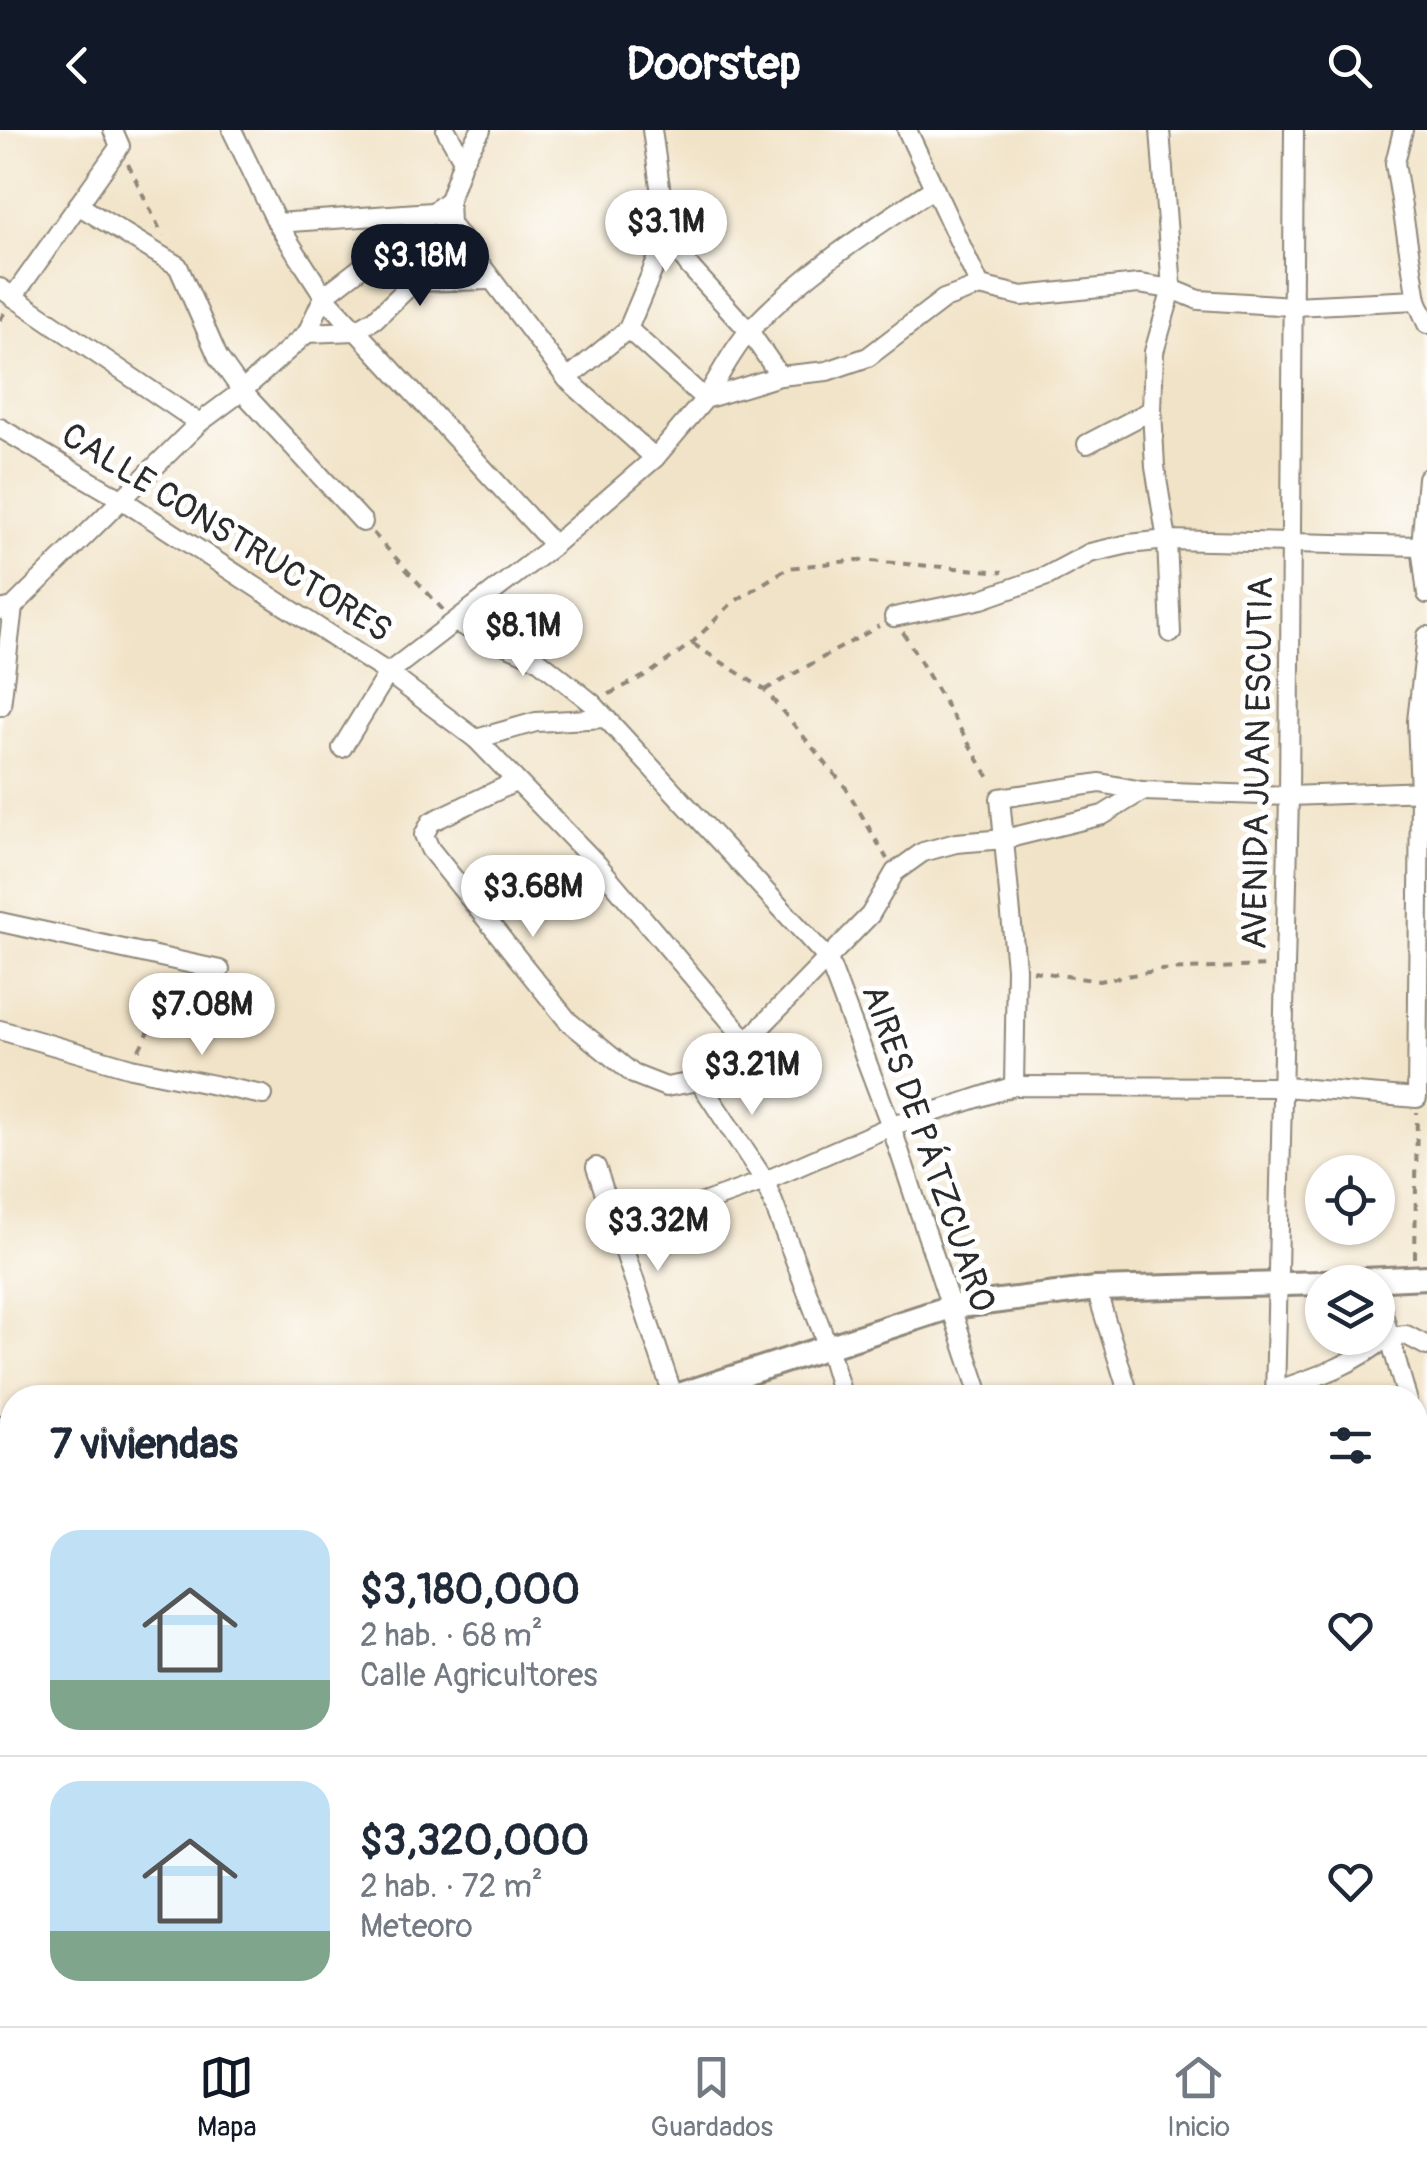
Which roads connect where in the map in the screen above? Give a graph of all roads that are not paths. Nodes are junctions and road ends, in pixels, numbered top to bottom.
1 (232, 130) edge
2 (446, 130) edge
3 (481, 130) edge
4 (652, 130) edge
5 (908, 130) edge
6 (1160, 130) edge
7 (1294, 130) edge
8 (1403, 130) edge
9 (116, 138) edge
10 (463, 160) junction
11 (934, 188) junction
12 (449, 200) junction
13 (78, 205) junction
14 (432, 212) junction
15 (277, 223) junction
16 (450, 224) junction
17 (667, 236) junction
18 (490, 280) junction
19 (414, 282) junction
20 (980, 286) junction
21 (1172, 289) junction
22 (7, 293) edge
23 (324, 296) junction
24 (1417, 300) junction
25 (1293, 306) junction
26 (1427, 324) edge
27 (628, 329) junction
28 (354, 331) junction
29 (749, 331) junction
30 (308, 333) junction
31 (780, 376) junction
32 (567, 379) junction
33 (242, 391) junction
34 (705, 399) junction
35 (1152, 410) junction
36 (199, 423) junction
37 (0, 428) edge
38 (1087, 444) dead end
39 (655, 458) junction
40 (1427, 478) edge
41 (121, 498) junction
42 (363, 522) road end
43 (1168, 540) junction
44 (1293, 544) junction
45 (554, 545) junction
46 (1421, 546) junction
47 (1427, 594) edge
48 (7, 609) edge
49 (894, 617) road end
50 (456, 624) junction
51 (1171, 633) dead end
52 (1427, 636) edge
53 (388, 673) junction
54 (1, 706) edge
55 (598, 710) junction
56 (476, 738) junction
57 (342, 748) dead end
58 (515, 782) junction
59 (1142, 791) junction
60 (1424, 791) edge
61 (1289, 796) junction
62 (1004, 839) junction
63 (0, 922) edge
64 (828, 958) junction
65 (220, 970) dead end
66 (0, 1030) edge
67 (747, 1041) junction
68 (699, 1081) junction
69 (1014, 1086) junction
70 (1284, 1087) junction
71 (263, 1095) dead end
72 (891, 1126) junction
73 (596, 1168) dead end
74 (764, 1181) junction
75 (680, 1212) dead end
76 (1421, 1277) edge
77 (1395, 1282) edge
78 (1305, 1283) edge
79 (1277, 1285) junction
80 (1096, 1290) junction
81 (951, 1307) junction
82 (1395, 1336) edge
83 (1427, 1346) edge
84 (828, 1348) junction
85 (1366, 1355) edge
86 (1393, 1355) edge
87 (669, 1385) edge
88 (721, 1385) edge
89 (839, 1385) edge
90 (977, 1385) edge
91 (1126, 1385) edge
92 (1275, 1385) edge
93 (1297, 1385) edge
94 (1403, 1385) edge

1 - 15 street
2 - 10 street
3 - 10 street
4 - 17 street
5 - 11 street
6 - 21 street
7 - 25 street, AVENIDA JUAN ESCUTIA
8 - 24 street
9 - 13 street
10 - 12 street
11 - 20 street
11 - 29 street
12 - 14 street
12 - 16 street
13 - 22 street
13 - 33 street
14 - 15 street
14 - 16 street
14 - 23 street
15 - 23 street
16 - 18 street
16 - 19 street
17 - 27 street
17 - 29 street
18 - 19 street
18 - 32 street
19 - 28 street
20 - 21 street
20 - 31 street
21 - 25 street
21 - 35 street
22 - 36 street
23 - 28 street
23 - 30 street
24 - 25 street
24 - 26 street
25 - 44 street, AVENIDA JUAN ESCUTIA
27 - 32 street
27 - 34 street
28 - 30 street
28 - 45 street
29 - 31 street
29 - 34 street
30 - 33 street
31 - 34 street
32 - 39 street
33 - 36 street
33 - 42 street
34 - 39 street
35 - 38 street
35 - 43 street
36 - 41 street
37 - 41 street, CALLE CONSTRUCTORES
39 - 45 street
40 - 46 street
41 - 48 street
41 - 53 street, CALLE CONSTRUCTORES
43 - 44 street
43 - 49 street
43 - 51 street
44 - 46 street
44 - 61 street, AVENIDA JUAN ESCUTIA
45 - 50 street
46 - 47 street
48 - 54 street
50 - 53 street
50 - 55 street, AIRES DE PÁTZCUARO
52 - 60 street
53 - 56 street, CALLE CONSTRUCTORES
53 - 57 street
55 - 56 street
55 - 64 street, AIRES DE PÁTZCUARO
56 - 58 street, CALLE CONSTRUCTORES
58 - 67 street, CALLE CONSTRUCTORES
58 - 68 street
59 - 61 street
59 - 62 street
59 - 62 street
60 - 61 street
60 - 70 street
61 - 70 street, AVENIDA JUAN ESCUTIA
62 - 64 street
62 - 69 street
63 - 65 street
64 - 67 street
64 - 72 street, AIRES DE PÁTZCUARO
66 - 71 street
67 - 68 street
68 - 74 street
69 - 70 street
69 - 72 street
70 - 79 street, AVENIDA JUAN ESCUTIA
72 - 74 street
72 - 81 street, AIRES DE PÁTZCUARO
73 - 87 street
74 - 75 street
74 - 84 street
76 - 77 main road
78 - 79 main road
79 - 80 main road
79 - 92 street, AVENIDA JUAN ESCUTIA
80 - 81 main road
80 - 91 street
81 - 84 main road
81 - 90 street, AIRES DE PÁTZCUARO
82 - 83 street
84 - 88 main road
84 - 89 street
85 - 93 street
86 - 94 street

